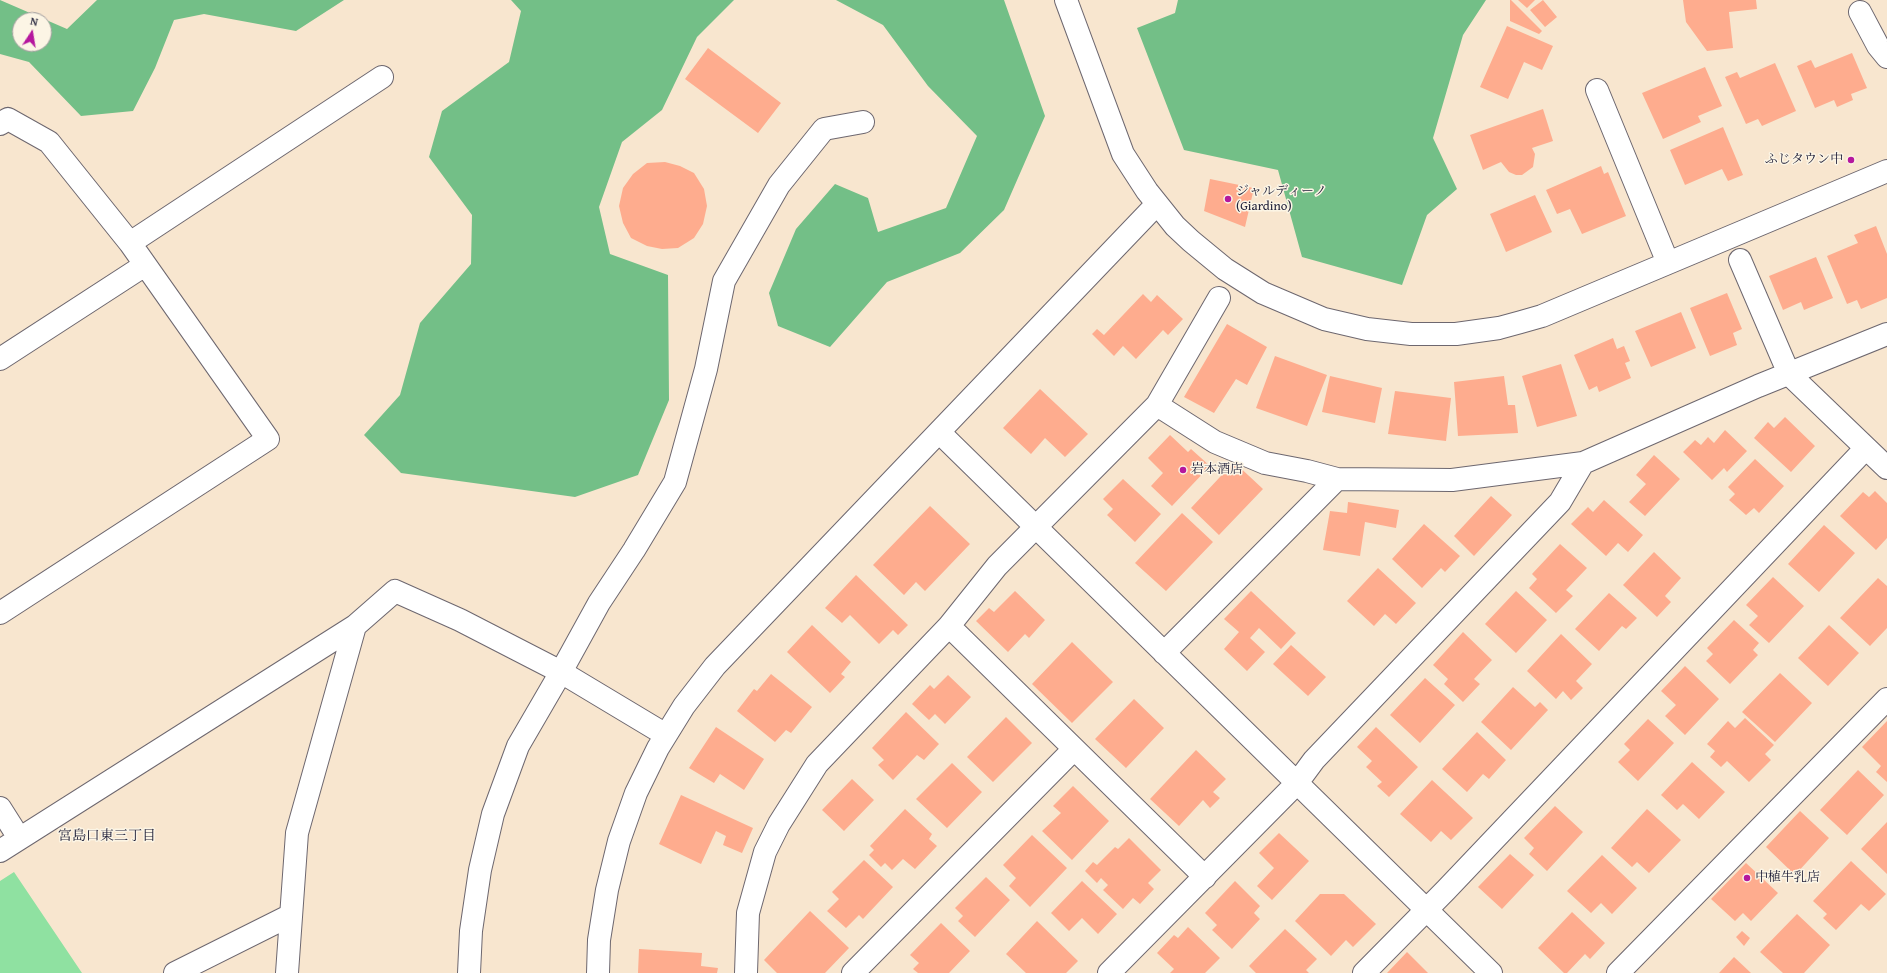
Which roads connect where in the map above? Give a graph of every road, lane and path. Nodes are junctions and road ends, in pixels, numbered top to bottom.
1 (1066, 0) edge
2 (1860, 12) dead end
3 (1887, 57) edge
4 (382, 77) dead end
5 (1597, 90) dead end
6 (863, 122) dead end
7 (0, 124) edge
8 (1887, 171) edge
9 (1157, 204) junction
10 (130, 243) junction
11 (1740, 260) dead end
12 (1668, 263) junction
13 (145, 265) junction
14 (1219, 298) dead end
15 (1887, 334) edge
16 (0, 359) edge
17 (1790, 374) junction
18 (1157, 405) junction
19 (939, 432) junction
20 (1866, 448) junction
21 (1583, 463) junction
22 (1887, 468) edge
23 (1337, 479) junction
24 (1036, 527) junction
25 (0, 613) edge
26 (355, 626) junction
27 (949, 626) junction
28 (1164, 653) junction
29 (561, 672) junction
30 (1887, 699) edge
31 (666, 734) junction
32 (1074, 749) junction
33 (1297, 783) junction
34 (0, 808) edge
35 (19, 838) junction
36 (0, 851) edge
37 (1205, 877) junction
38 (1426, 909) junction
39 (291, 915) junction
40 (175, 973) edge
41 (287, 973) edge
42 (469, 973) edge
43 (598, 973) edge
44 (746, 973) edge
45 (853, 973) edge
46 (1109, 973) edge
47 (1364, 973) edge
48 (1491, 973) edge
49 (1618, 973) edge

1 - 9 street
2 - 3 street
4 - 10 street
5 - 12 street
6 - 29 street
7 - 10 street
8 - 12 street
9 - 12 street
9 - 19 street
10 - 13 street
11 - 17 street
13 - 16 street
13 - 25 street
14 - 18 street
15 - 17 street
17 - 20 street
17 - 21 street
18 - 23 street
18 - 24 street
19 - 24 street
19 - 31 street
20 - 22 street
20 - 38 street
21 - 23 street
21 - 33 street
23 - 28 street
24 - 27 street
24 - 28 street
26 - 29 street
26 - 35 street
26 - 39 street
27 - 32 street
27 - 44 street
28 - 33 street
29 - 31 street
29 - 42 street
30 - 49 street
31 - 43 street
32 - 37 street
32 - 45 street
33 - 37 street
33 - 38 street
34 - 35 street
35 - 36 street
37 - 46 street
38 - 47 street
38 - 48 street
39 - 40 street
39 - 41 street

